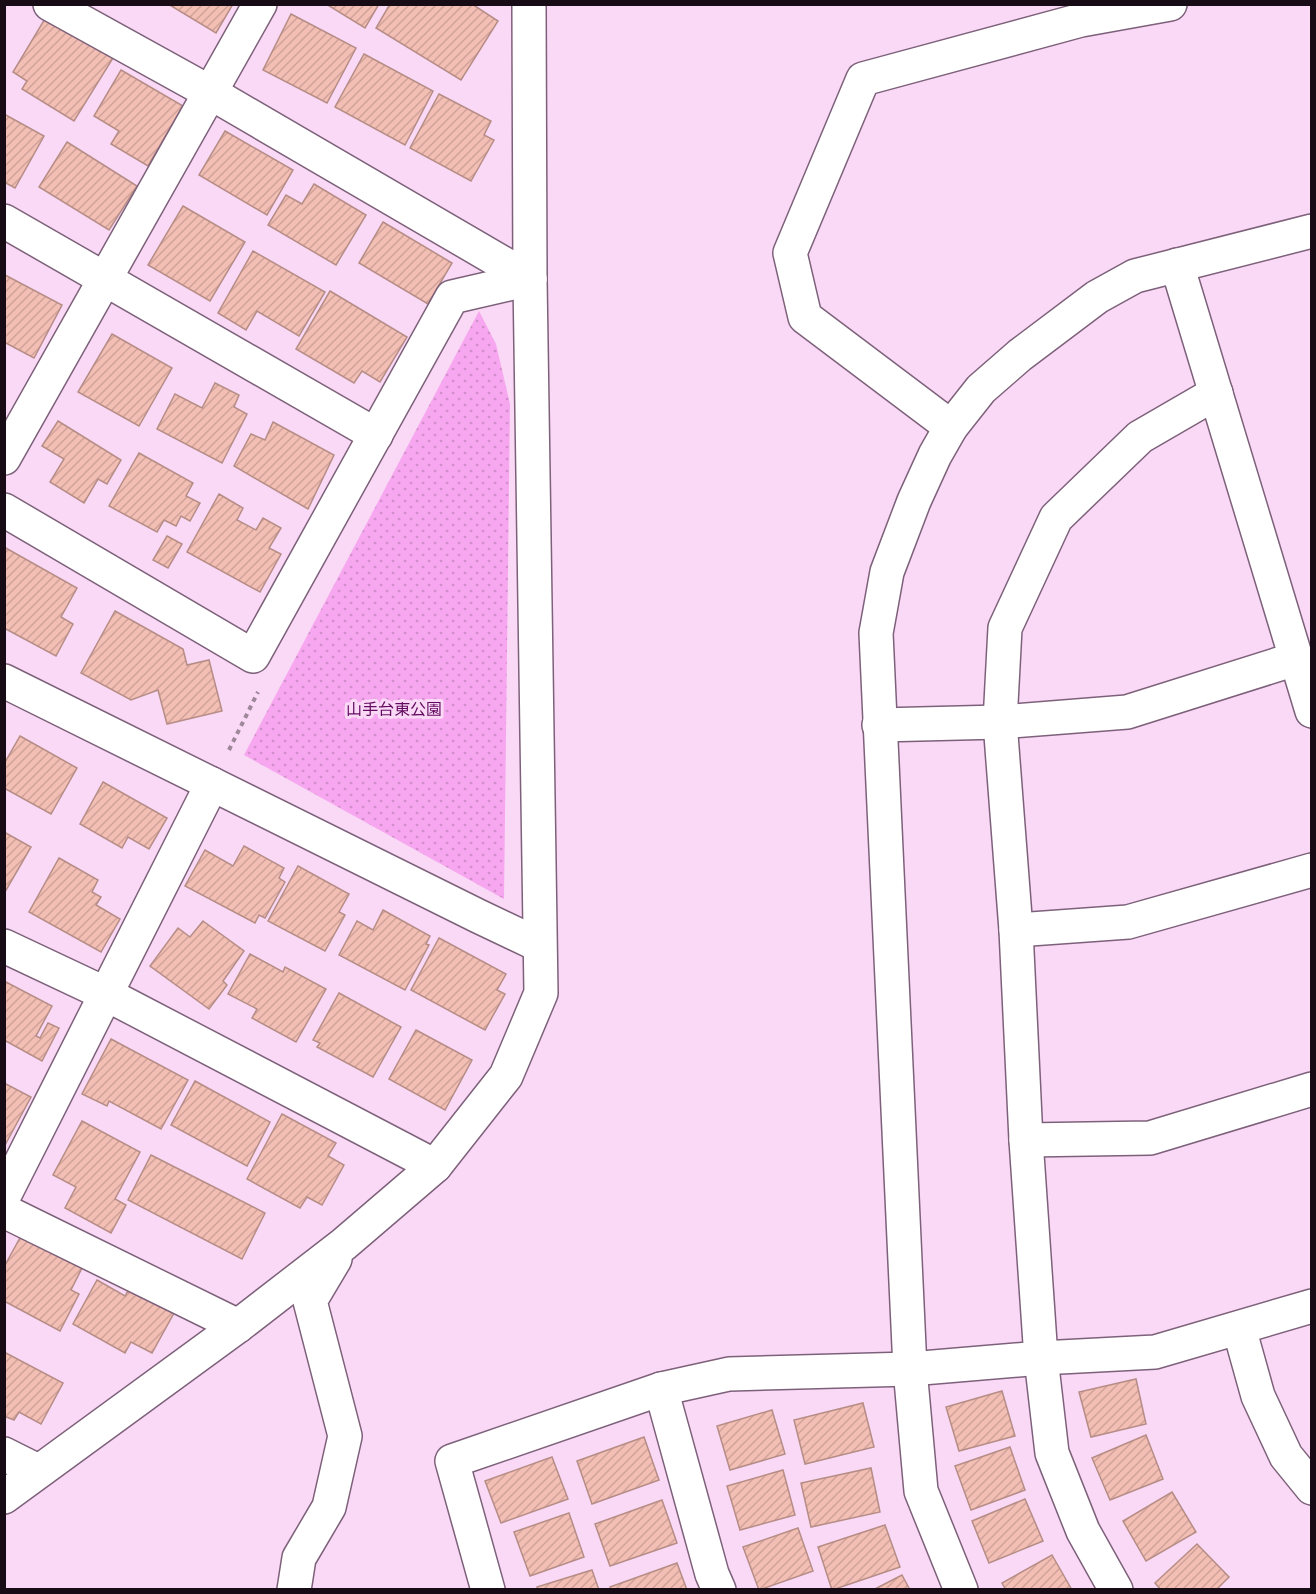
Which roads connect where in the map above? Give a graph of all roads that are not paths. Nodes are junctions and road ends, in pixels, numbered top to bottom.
1 (50, 4) edge
2 (260, 4) edge
3 (529, 4) edge
4 (1170, 4) edge
5 (211, 93) junction
6 (4, 221) edge
7 (1311, 231) edge
8 (1177, 266) junction
9 (106, 279) junction
10 (530, 279) junction
11 (1216, 393) junction
12 (951, 427) junction
13 (376, 435) junction
14 (4, 458) edge
15 (4, 510) edge
16 (1296, 659) junction
17 (4, 681) edge
18 (1311, 711) edge
19 (1000, 722) junction
20 (879, 725) junction
21 (212, 784) junction
22 (1311, 870) edge
23 (1016, 930) junction
24 (539, 945) junction
25 (4, 946) edge
26 (106, 994) junction
27 (1311, 1089) edge
28 (1026, 1140) junction
29 (435, 1166) junction
30 (4, 1196) edge
31 (4, 1211) edge
32 (344, 1244) junction
33 (1311, 1306) edge
34 (238, 1326) junction
35 (1239, 1328) junction
36 (1041, 1358) junction
37 (910, 1369) junction
38 (661, 1389) junction
39 (4, 1454) edge
40 (38, 1471) junction
41 (1311, 1488) edge
42 (4, 1497) edge
43 (294, 1590) edge
44 (488, 1590) edge
45 (719, 1590) edge
46 (961, 1590) edge
47 (1116, 1590) edge

1 - 5 street
2 - 5 street
3 - 10 street
4 - 12 street
5 - 9 street
5 - 10 street
6 - 9 street
7 - 8 street
8 - 11 street
8 - 12 street
9 - 13 street
9 - 14 street
10 - 13 street
10 - 24 street
11 - 16 street
11 - 19 street
12 - 20 street
13 - 15 street
16 - 18 street
16 - 19 street
17 - 21 street
19 - 20 street
19 - 23 street
20 - 37 street
21 - 24 street
21 - 26 street
22 - 23 street
23 - 28 street
24 - 29 street
25 - 26 street
26 - 29 street
26 - 30 street
27 - 28 street
28 - 36 street
29 - 32 street
31 - 34 street
32 - 34 street
32 - 43 street
33 - 35 street
34 - 40 street
35 - 36 street
35 - 41 street
36 - 37 street
36 - 47 street
37 - 38 street
37 - 46 street
38 - 44 street
38 - 45 street
39 - 40 street
40 - 42 street

